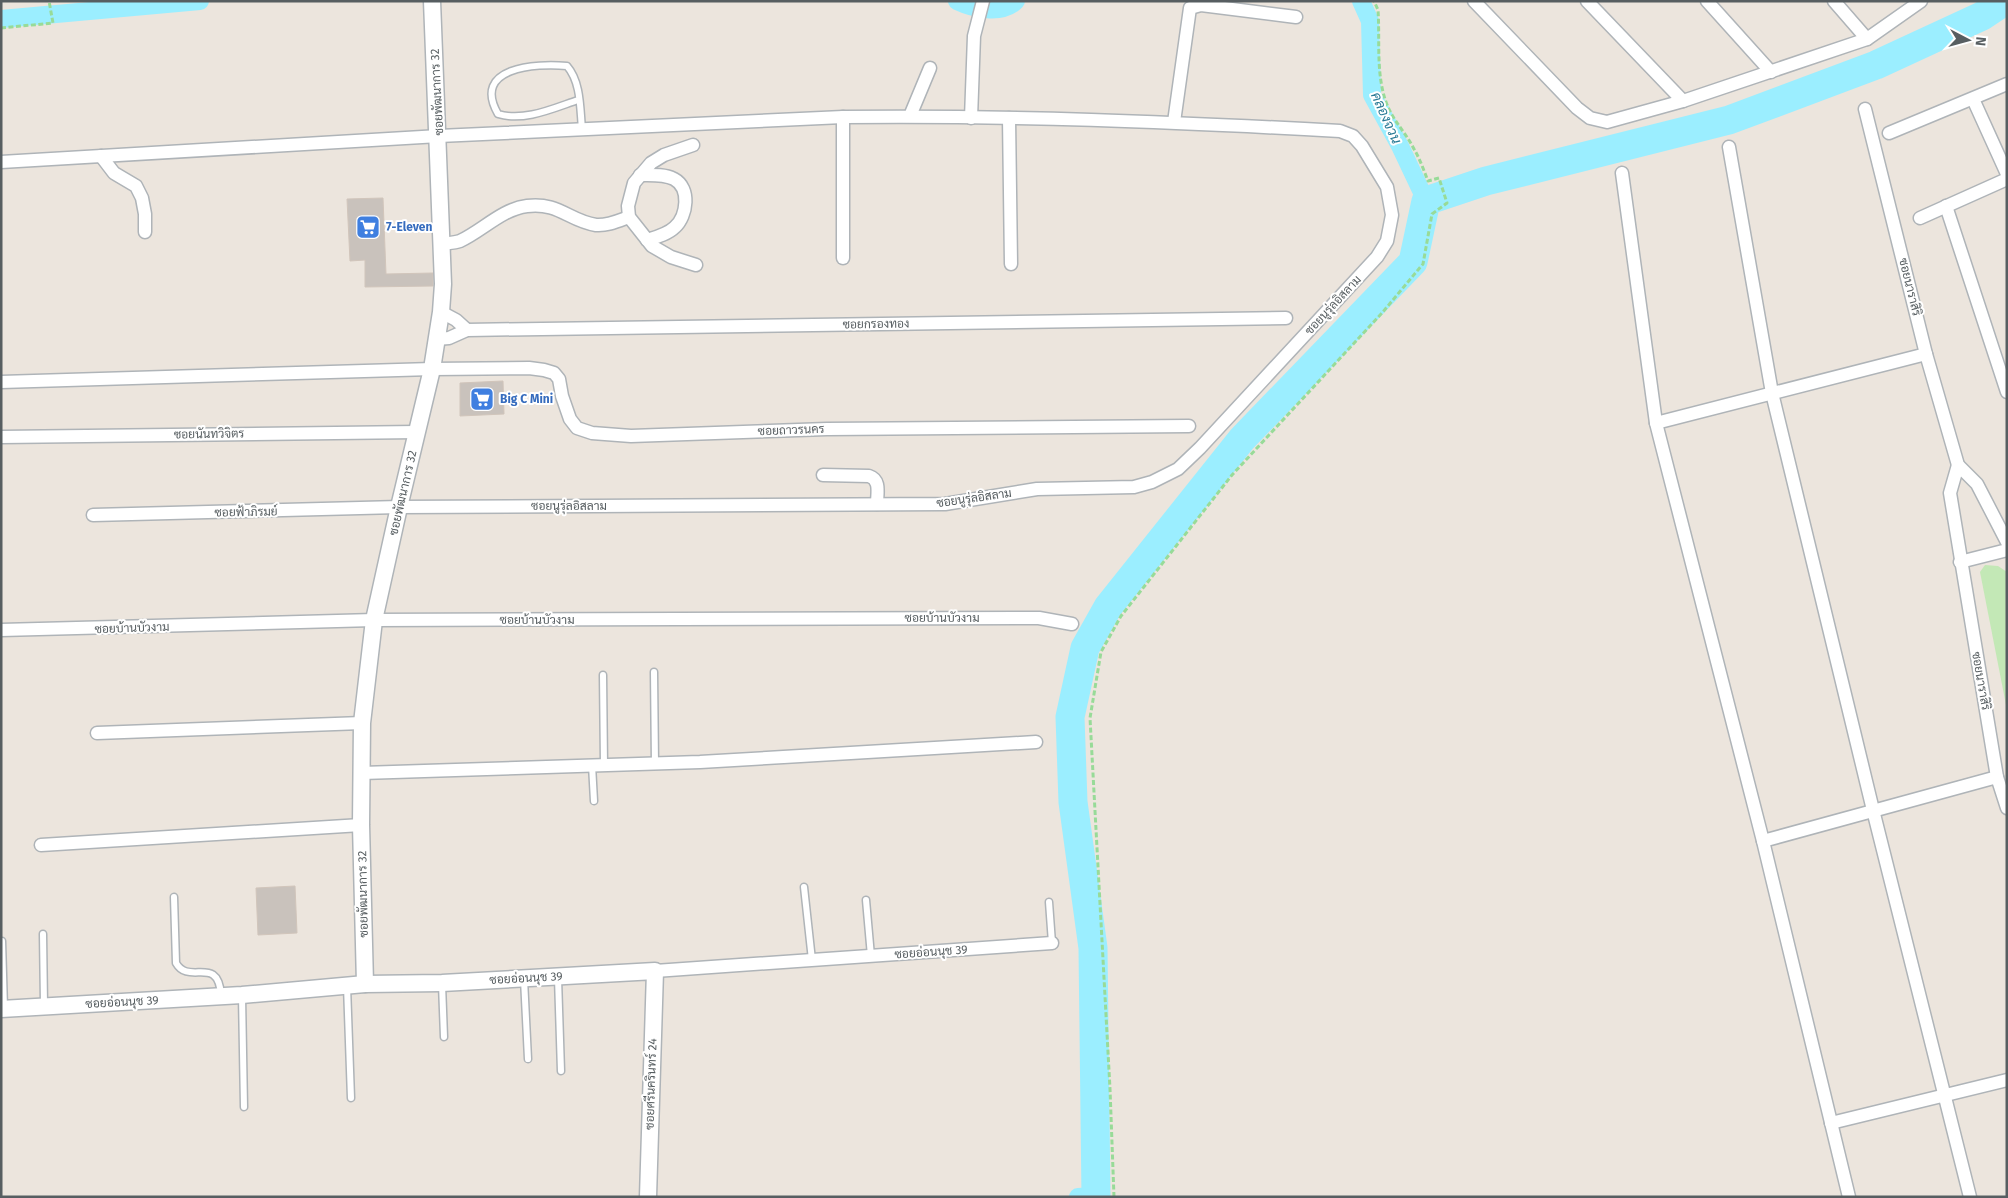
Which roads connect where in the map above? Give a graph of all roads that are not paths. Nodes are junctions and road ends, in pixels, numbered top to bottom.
1 (432, 1) edge
2 (983, 1) edge
3 (1474, 1) edge
4 (1587, 1) edge
5 (1707, 1) edge
6 (1834, 1) edge
7 (1921, 1) edge
8 (1296, 17) dead end
9 (1867, 40) junction
10 (930, 68) dead end
11 (1771, 72) junction
12 (2007, 84) edge
13 (1974, 99) junction
14 (578, 100) junction
15 (1684, 101) junction
16 (1865, 109) dead end
17 (910, 116) junction
18 (843, 117) junction
19 (971, 118) junction
20 (1009, 118) junction
21 (1174, 122) junction
22 (582, 129) junction
23 (1889, 133) dead end
24 (439, 136) junction
25 (693, 145) dead end
26 (1729, 147) dead end
27 (101, 156) junction
28 (1, 162) edge
29 (1622, 173) dead end
30 (2007, 174) edge
31 (640, 175) junction
32 (2007, 179) edge
33 (1946, 206) junction
34 (629, 217) junction
35 (1920, 218) dead end
36 (145, 232) dead end
37 (647, 240) junction
38 (441, 244) junction
39 (843, 258) dead end
40 (1011, 264) dead end
41 (696, 265) dead end
42 (441, 312) junction
43 (1286, 318) dead end
44 (467, 330) junction
45 (436, 339) junction
46 (1926, 354) junction
47 (432, 369) junction
48 (1, 382) edge
49 (2007, 392) edge
50 (1772, 393) junction
51 (1656, 422) junction
52 (1189, 426) dead end
53 (418, 432) junction
54 (1, 437) edge
55 (1958, 465) junction
56 (823, 475) dead end
57 (877, 504) junction
58 (399, 507) junction
59 (93, 515) dead end
60 (2007, 542) edge
61 (2007, 550) edge
62 (1960, 562) junction
63 (374, 620) junction
64 (1072, 624) dead end
65 (1, 630) edge
66 (654, 672) dead end
67 (603, 675) dead end
68 (362, 723) junction
69 (97, 733) dead end
70 (1036, 742) dead end
71 (655, 764) junction
72 (598, 765) junction
73 (362, 772) junction
74 (1997, 777) junction
75 (594, 801) dead end
76 (2007, 808) edge
77 (1874, 810) junction
78 (362, 826) junction
79 (1762, 841) junction
80 (41, 845) dead end
81 (804, 887) dead end
82 (174, 897) dead end
83 (866, 900) dead end
84 (1049, 902) dead end
85 (43, 934) dead end
86 (2, 941) edge
87 (1052, 943) joint
88 (870, 956) junction
89 (812, 960) junction
90 (655, 971) junction
91 (558, 976) junction
92 (524, 978) junction
93 (442, 983) junction
94 (365, 984) junction
95 (347, 986) junction
96 (242, 995) junction
97 (222, 996) junction
98 (44, 1007) junction
99 (2, 1009) edge
100 (444, 1037) dead end
101 (528, 1059) dead end
102 (561, 1071) dead end
103 (2007, 1080) edge
104 (1946, 1095) junction
105 (351, 1098) dead end
106 (244, 1106) dead end
107 (1831, 1123) junction
108 (648, 1197) edge
109 (1850, 1197) edge
110 (1970, 1197) edge

1 - 24 street, ซอยพัฒนาการ 32
2 - 19 street
3 - 15 street
4 - 15 street
5 - 11 street
6 - 9 street
7 - 9 street
8 - 21 street
9 - 11 street
10 - 17 street
11 - 15 street
12 - 13 street
13 - 23 street
13 - 30 street
14 - 14 lane
14 - 22 lane
16 - 46 street, ซอยนาราสิริ
17 - 18 street, ซอยนูรุ่ลอิสลาม
17 - 19 street, ซอยนูรุ่ลอิสลาม
18 - 22 street, ซอยนูรุ่ลอิสลาม
18 - 39 street
19 - 20 street, ซอยนูรุ่ลอิสลาม
20 - 21 street, ซอยนูรุ่ลอิสลาม
20 - 40 street
21 - 57 street, ซอยนูรุ่ลอิสลาม
22 - 24 street, ซอยนูรุ่ลอิสลาม
24 - 27 street, ซอยนูรุ่ลอิสลาม
24 - 38 street, ซอยพัฒนาการ 32
25 - 31 street
26 - 50 street
27 - 28 street, ซอยนูรุ่ลอิสลาม
27 - 36 street
29 - 51 street
31 - 34 street
31 - 37 street
32 - 33 street
33 - 35 street
33 - 49 street
34 - 37 street
34 - 38 street
37 - 41 street
38 - 42 street, ซอยพัฒนาการ 32
42 - 44 street
42 - 45 street, ซอยพัฒนาการ 32
43 - 44 street, ซอยกรองทอง
44 - 45 street, ซอยกรองทอง
45 - 47 street, ซอยพัฒนาการ 32
46 - 50 street
46 - 55 street, ซอยนาราสิริ
47 - 48 street
47 - 52 street, ซอยถาวรนคร
47 - 53 street, ซอยพัฒนาการ 32
50 - 51 street
50 - 77 street
51 - 79 street
53 - 54 street, ซอยนันทวิจิตร
53 - 58 street, ซอยพัฒนาการ 32
55 - 60 street, ซอยนาราสิริ
55 - 62 street, ซอยนาราสิริ
56 - 57 street
57 - 58 street, ซอยนูรุ่ลอิสลาม
58 - 59 street, ซอยฟ้าภิรมย์
58 - 63 street, ซอยพัฒนาการ 32
61 - 62 street
62 - 74 street, ซอยนาราสิริ
63 - 64 street, ซอยบ้านบัวงาม
63 - 65 street, ซอยบ้านบัวงาม
63 - 68 street, ซอยพัฒนาการ 32
66 - 71 lane
67 - 72 lane
68 - 69 street
68 - 73 street, ซอยพัฒนาการ 32
70 - 71 street
71 - 72 street
72 - 73 street
72 - 75 lane
73 - 78 street, ซอยพัฒนาการ 32
74 - 76 street, ซอยนาราสิริ
74 - 77 street
77 - 79 street
77 - 104 street
78 - 80 street
78 - 94 street, ซอยพัฒนาการ 32
79 - 107 street
81 - 89 lane
82 - 97 lane
83 - 88 lane
84 - 87 lane
85 - 98 lane
86 - 99 lane
87 - 88 street, ซอยอ่อนนุช 39
88 - 89 street, ซอยอ่อนนุช 39
89 - 90 street, ซอยอ่อนนุช 39
90 - 91 street, ซอยอ่อนนุช 39
90 - 108 street, ซอยศรีนครินทร์ 24
91 - 92 street, ซอยอ่อนนุช 39
91 - 102 lane
92 - 93 street, ซอยอ่อนนุช 39
92 - 101 lane
93 - 94 street, ซอยอ่อนนุช 39
93 - 100 lane
94 - 95 street, ซอยอ่อนนุช 39
95 - 96 street, ซอยอ่อนนุช 39
95 - 105 lane
96 - 97 street, ซอยอ่อนนุช 39
96 - 106 lane
97 - 98 street, ซอยอ่อนนุช 39
98 - 99 street, ซอยอ่อนนุช 39
103 - 104 street
104 - 107 street
104 - 110 street
107 - 109 street

